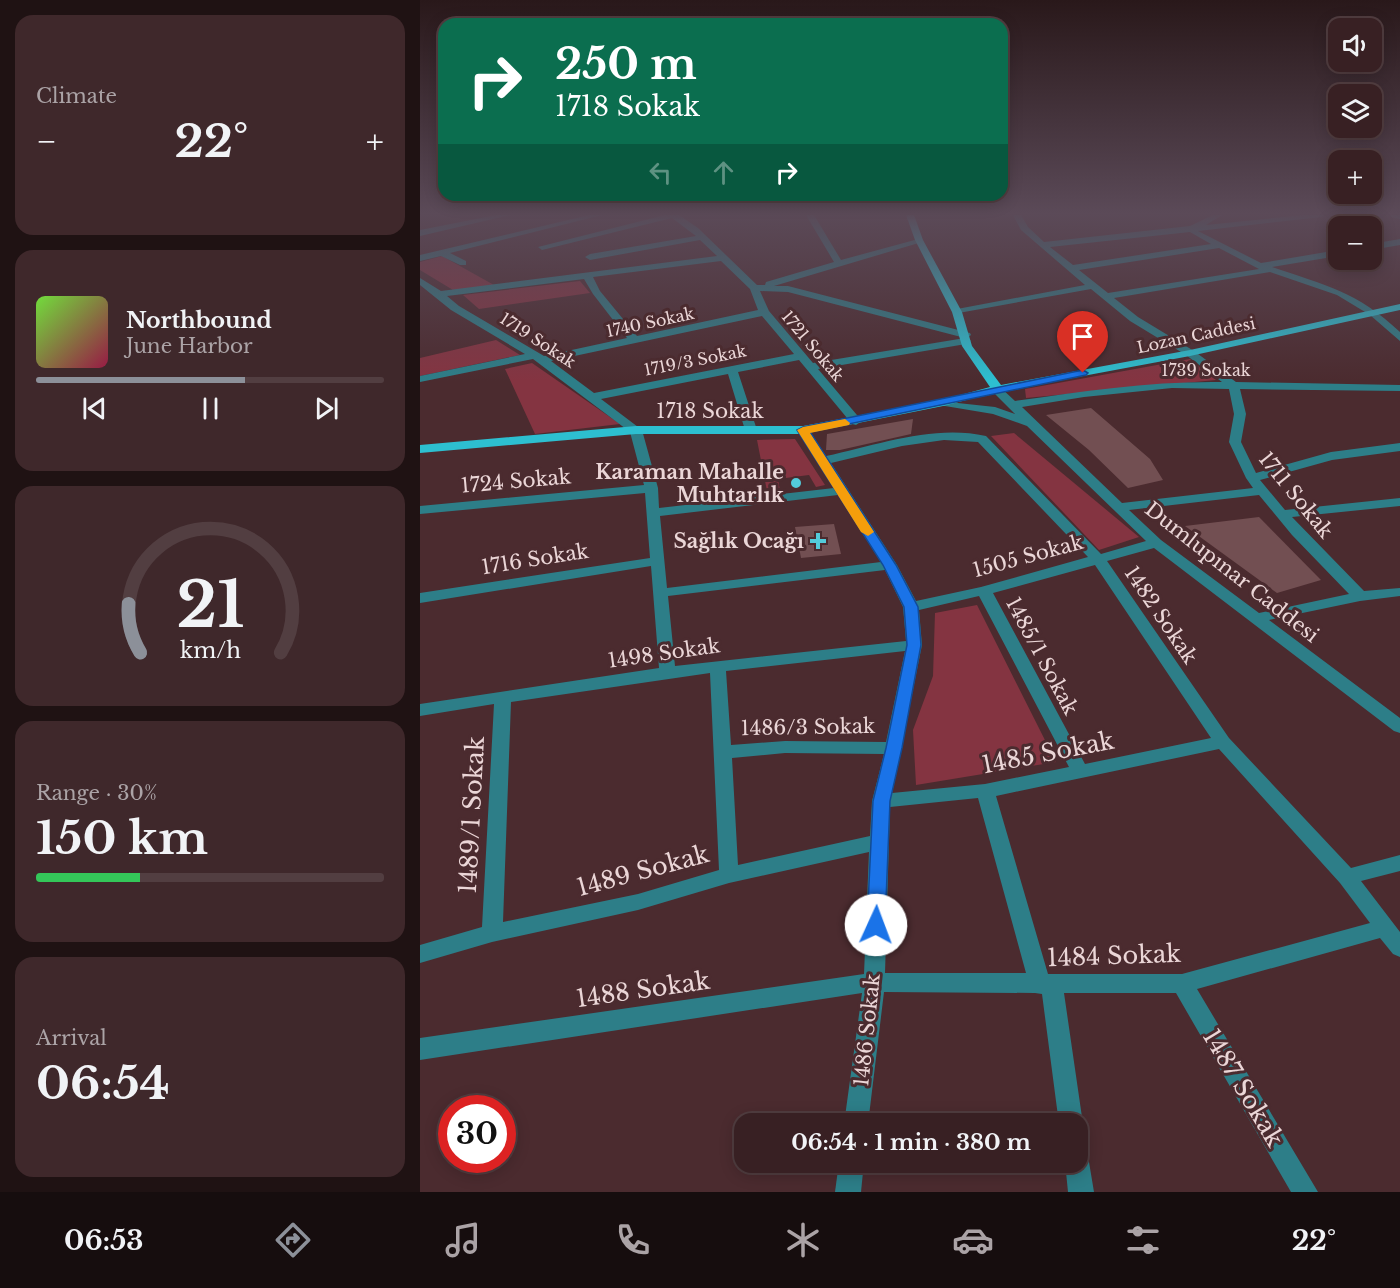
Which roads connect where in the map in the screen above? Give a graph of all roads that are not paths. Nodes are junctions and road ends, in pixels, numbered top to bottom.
1 (601, 271) edge
2 (629, 271) edge
3 (737, 271) edge
4 (810, 271) edge
5 (935, 271) edge
6 (1076, 271) edge
7 (1249, 271) edge
8 (1272, 271) edge
9 (604, 274) junction
10 (587, 276) junction
11 (1094, 286) junction
12 (427, 288) edge
13 (754, 288) junction
14 (1107, 296) junction
15 (1400, 307) edge
16 (764, 312) junction
17 (957, 312) junction
18 (1374, 313) junction
19 (966, 338) junction
20 (1400, 338) edge
21 (635, 341) junction
22 (1190, 353) junction
23 (803, 356) junction
24 (538, 358) junction
25 (812, 367) junction
26 (732, 370) junction
27 (420, 379) edge
28 (1234, 386) junction
29 (1400, 388) edge
30 (996, 389) junction
31 (593, 397) junction
32 (943, 403) junction
33 (1013, 405) junction
34 (856, 421) junction
35 (1033, 424) junction
36 (636, 430) junction
37 (751, 430) junction
38 (803, 430) junction
39 (1400, 447) edge
40 (420, 449) edge
41 (822, 461) junction
42 (1252, 478) junction
43 (651, 488) junction
44 (840, 491) junction
45 (1263, 491) junction
46 (1400, 502) edge
47 (1119, 507) junction
48 (420, 510) edge
49 (652, 513) junction
50 (1282, 514) junction
51 (1156, 543) junction
52 (656, 557) junction
53 (1098, 559) junction
54 (890, 565) junction
55 (420, 589) edge
56 (984, 591) junction
57 (1400, 592) edge
58 (659, 593) junction
59 (1384, 595) junction
60 (1360, 596) junction
61 (420, 598) edge
62 (1400, 602) edge
63 (911, 607) junction
64 (1258, 618) junction
65 (914, 645) junction
66 (718, 666) junction
67 (667, 672) junction
68 (503, 698) junction
69 (420, 710) edge
70 (1400, 727) edge
71 (1223, 742) junction
72 (894, 748) junction
73 (723, 752) junction
74 (1080, 771) junction
75 (985, 791) junction
76 (881, 801) junction
77 (879, 842) junction
78 (1400, 863) edge
79 (729, 875) junction
80 (1347, 877) junction
81 (1385, 928) junction
82 (492, 933) junction
83 (1400, 948) edge
84 (420, 954) edge
85 (874, 982) junction
86 (1182, 984) junction
87 (1046, 985) junction
88 (420, 1048) edge
89 (857, 1113) edge
90 (1069, 1113) edge
91 (851, 1173) edge
92 (1078, 1173) edge
93 (848, 1192) edge
94 (1081, 1192) edge
95 (1305, 1192) edge

1 - 9 street
2 - 9 street
3 - 13 street, 1721 Sokak
4 - 13 street
5 - 17 main road
6 - 11 street
7 - 14 street
8 - 18 street
9 - 10 street
10 - 12 street
10 - 21 street
11 - 14 street
11 - 17 street
12 - 24 street, 1719 Sokak
13 - 16 street, 1721 Sokak
13 - 19 street
14 - 22 street
15 - 18 main road, Lozan Caddesi
16 - 21 street, 1740 Sokak
16 - 23 street, 1721 Sokak
17 - 19 main road
18 - 20 street
18 - 22 main road, Lozan Caddesi
19 - 25 street
19 - 30 main road
21 - 24 street, 1740 Sokak
22 - 28 street
22 - 30 main road, Lozan Caddesi
23 - 25 street, 1721 Sokak
23 - 26 street, 1719/3 Sokak
24 - 27 street, 1740 Sokak
24 - 31 street, 1719 Sokak
25 - 34 street, 1721 Sokak
26 - 31 street, 1719/3 Sokak
26 - 37 street
28 - 29 street, 1739 Sokak
28 - 33 street, 1739 Sokak
28 - 42 street, 1711 Sokak
30 - 32 main road, 1718 Sokak
30 - 33 street, Dumlupınar Caddesi
31 - 36 street, 1719 Sokak
32 - 34 main road, 1718 Sokak
32 - 35 street
33 - 35 street, Dumlupınar Caddesi
34 - 38 main road, 1718 Sokak
35 - 47 street, Dumlupınar Caddesi
36 - 37 main road, 1718 Sokak
36 - 40 main road, 1718 Sokak
36 - 43 street
37 - 38 main road, 1718 Sokak
38 - 41 street, 1486 Sokak
39 - 42 street
41 - 44 street, 1486 Sokak
41 - 53 street, 1482 Sokak
42 - 45 street, 1711 Sokak
43 - 48 street, 1724 Sokak
43 - 49 street
44 - 49 street
44 - 54 street, 1486 Sokak
45 - 47 street
45 - 50 street, 1711 Sokak
46 - 50 street
47 - 51 street, Dumlupınar Caddesi
49 - 52 street
50 - 60 street, 1711 Sokak
51 - 53 street, 1505 Sokak
51 - 64 street, Dumlupınar Caddesi
52 - 55 street, 1716 Sokak
52 - 58 street
52 - 61 street, 1716 Sokak
53 - 56 street, 1505 Sokak
53 - 71 street, 1482 Sokak
54 - 58 street
54 - 63 street, 1486 Sokak
56 - 63 street, 1505 Sokak
56 - 74 street, 1485/1 Sokak
57 - 59 street
58 - 67 street
59 - 60 street
59 - 62 street
60 - 64 street
63 - 65 street, 1486 Sokak
64 - 70 street, Dumlupınar Caddesi
65 - 66 street, 1498 Sokak
65 - 72 street, 1486 Sokak
66 - 67 street, 1498 Sokak
66 - 73 street
67 - 68 street, 1498 Sokak
68 - 69 street, 1498 Sokak
68 - 82 street, 1489/1 Sokak
71 - 74 street, 1485 Sokak
71 - 80 street, 1482 Sokak
72 - 73 street, 1486/3 Sokak
72 - 76 street, 1486 Sokak
73 - 79 street
74 - 75 street, 1485 Sokak
75 - 76 street, 1485 Sokak
75 - 87 street
76 - 77 street, 1486 Sokak
77 - 79 street, 1489 Sokak
77 - 85 street, 1486 Sokak
78 - 80 street
79 - 82 street, 1489 Sokak
80 - 81 street, 1482 Sokak
81 - 83 street, 1482 Sokak
81 - 86 street, 1484 Sokak
82 - 84 street, 1489 Sokak
85 - 87 street, 1484 Sokak
85 - 88 street, 1488 Sokak
85 - 89 street, 1486 Sokak
86 - 87 street, 1484 Sokak
86 - 95 street, 1487 Sokak
87 - 90 street
91 - 93 street
92 - 94 street

